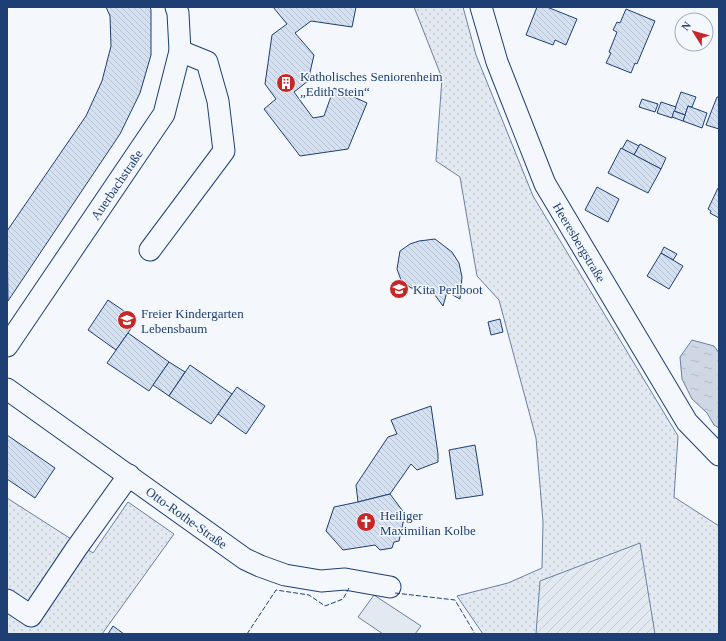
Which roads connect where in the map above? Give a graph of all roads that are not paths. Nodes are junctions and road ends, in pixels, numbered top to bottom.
1 (176, 7) edge
2 (481, 7) edge
3 (180, 52) junction
4 (150, 250) dead end
5 (7, 346) edge
6 (7, 389) edge
7 (719, 455) edge
8 (128, 475) junction
9 (390, 587) dead end
10 (7, 600) edge

1 - 3 street, Auerbachstraße
2 - 7 street, Heeresbergstraße
3 - 4 street
3 - 5 street, Auerbachstraße
6 - 8 street, Otto-Rothe-Straße
8 - 9 street, Otto-Rothe-Straße
8 - 10 street

